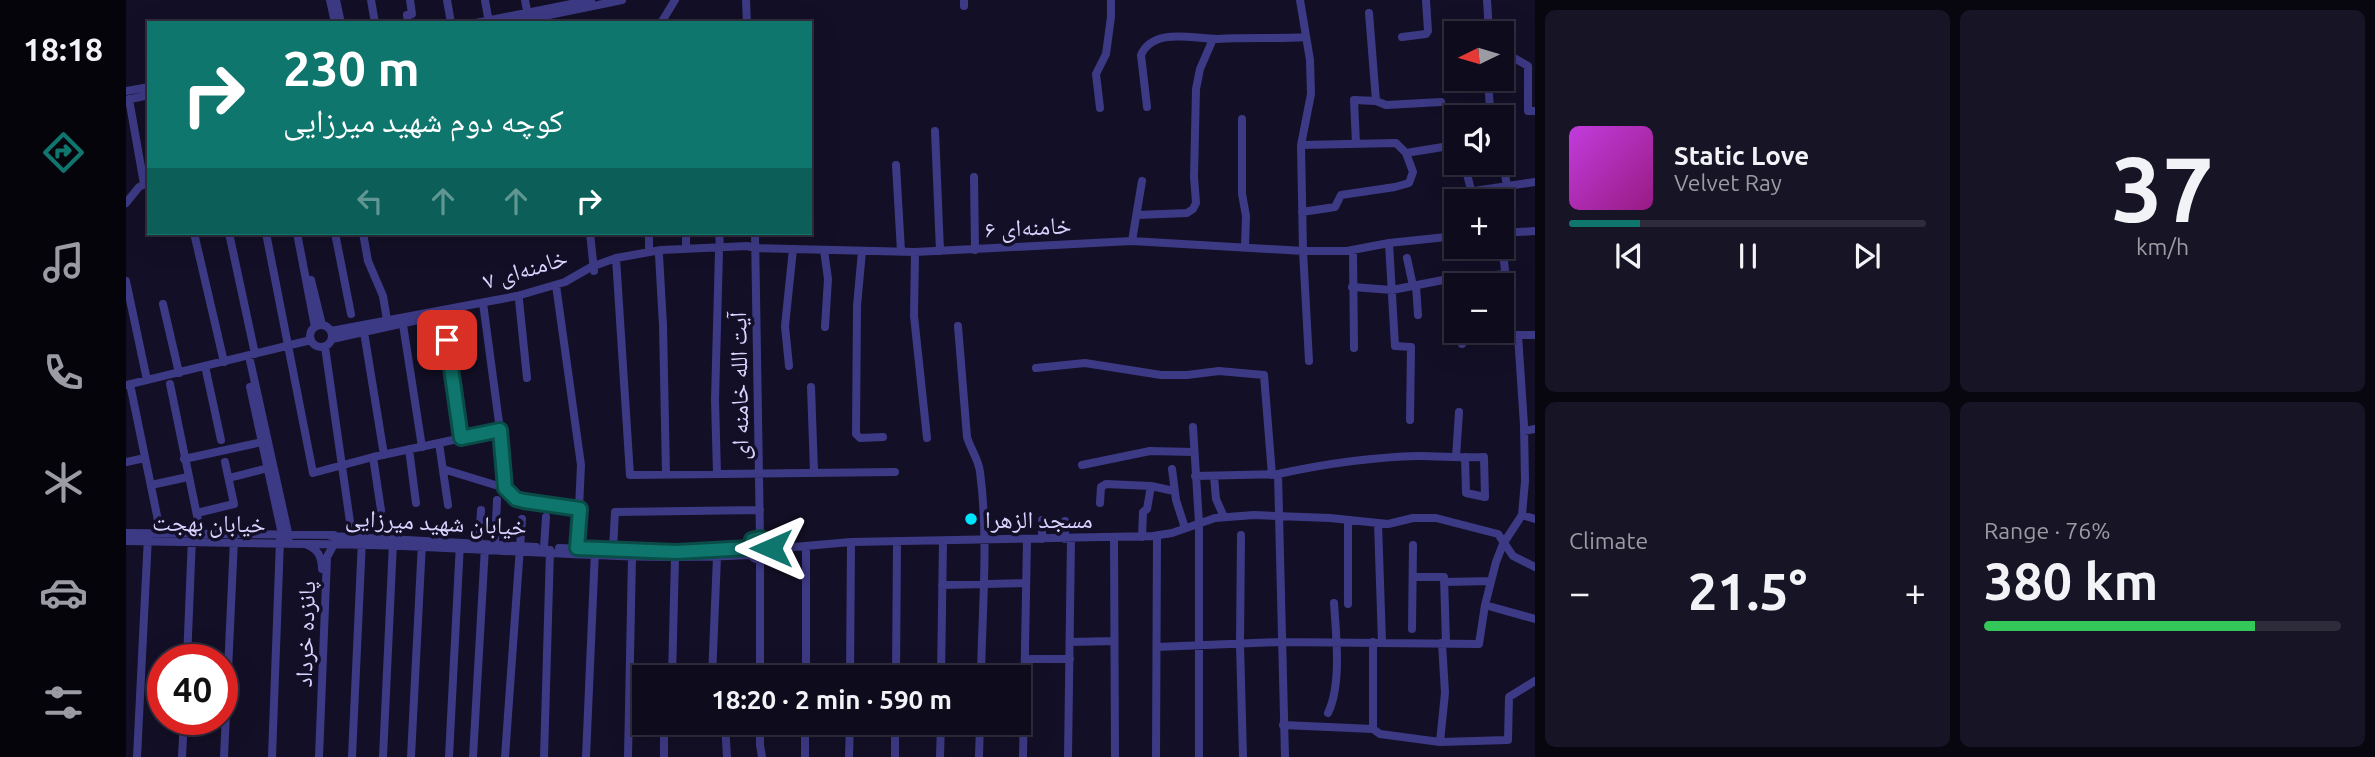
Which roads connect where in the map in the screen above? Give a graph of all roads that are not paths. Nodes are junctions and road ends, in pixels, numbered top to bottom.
1 (330, 0) edge
2 (336, 0) edge
3 (371, 0) edge
4 (410, 0) edge
5 (447, 0) edge
6 (485, 0) edge
7 (525, 0) edge
8 (622, 0) edge
9 (675, 0) edge
10 (746, 0) edge
11 (1111, 0) edge
12 (1300, 0) edge
13 (1426, 0) edge
14 (1487, 0) edge
15 (595, 2) edge
16 (560, 6) edge
17 (1369, 13) dead end
18 (528, 16) junction
19 (335, 21) edge
20 (341, 21) edge
21 (375, 21) edge
22 (408, 21) edge
23 (451, 21) edge
24 (489, 21) edge
25 (496, 21) edge
26 (515, 21) edge
27 (662, 21) edge
28 (747, 21) edge
29 (1488, 21) edge
30 (1306, 37) junction
31 (1402, 37) dead end
32 (1213, 39) junction
33 (1514, 58) edge
34 (147, 88) edge
35 (147, 95) edge
36 (127, 97) edge
37 (1376, 101) junction
38 (1441, 102) dead end
39 (1147, 107) dead end
40 (1100, 108) dead end
41 (1535, 111) edge
42 (1242, 119) dead end
43 (935, 131) dead end
44 (1356, 144) junction
45 (1301, 145) junction
46 (1444, 149) edge
47 (1406, 152) junction
48 (896, 165) dead end
49 (1505, 175) edge
50 (974, 177) dead end
51 (1142, 181) dead end
52 (1535, 182) edge
53 (146, 183) edge
54 (1507, 186) junction
55 (1487, 189) edge
56 (126, 203) edge
57 (1302, 212) junction
58 (1138, 215) junction
59 (1535, 231) edge
60 (1514, 232) edge
61 (194, 235) edge
62 (229, 235) edge
63 (266, 235) edge
64 (299, 235) edge
65 (335, 235) edge
66 (363, 235) edge
67 (590, 235) edge
68 (649, 235) edge
69 (686, 235) edge
70 (719, 235) edge
71 (755, 235) edge
72 (1444, 237) edge
73 (1132, 241) junction
74 (1389, 243) junction
75 (1245, 247) junction
76 (686, 248) junction
77 (719, 248) junction
78 (755, 248) junction
79 (793, 249) junction
80 (824, 250) junction
81 (975, 250) junction
82 (1353, 250) junction
83 (862, 251) junction
84 (901, 251) junction
85 (940, 251) junction
86 (1303, 251) junction
87 (649, 252) junction
88 (915, 252) junction
89 (659, 255) junction
90 (1407, 258) dead end
91 (617, 261) junction
92 (593, 270) junction
93 (126, 281) edge
94 (1444, 283) edge
95 (1414, 286) junction
96 (557, 287) junction
97 (1352, 287) junction
98 (1392, 290) junction
99 (519, 300) junction
100 (163, 304) dead end
101 (483, 305) junction
102 (443, 312) junction
103 (351, 314) dead end
104 (1418, 315) dead end
105 (387, 320) junction
106 (402, 320) junction
107 (319, 326) junction
108 (958, 326) dead end
109 (825, 327) dead end
110 (363, 328) junction
111 (1514, 334) edge
112 (332, 335) junction
113 (1518, 335) junction
114 (1535, 335) edge
115 (310, 340) junction
116 (288, 347) junction
117 (323, 348) junction
118 (1354, 348) dead end
119 (249, 356) junction
120 (1309, 361) dead end
121 (224, 362) junction
122 (205, 366) junction
123 (789, 366) dead end
124 (1036, 368) dead end
125 (179, 373) junction
126 (527, 378) dead end
127 (147, 380) junction
128 (128, 384) edge
129 (170, 384) dead end
130 (811, 387) dead end
131 (1459, 412) dead end
132 (137, 417) junction
133 (126, 420) edge
134 (1410, 420) dead end
135 (1193, 427) dead end
136 (1535, 429) edge
137 (500, 430) junction
138 (1524, 431) junction
139 (883, 437) dead end
140 (461, 438) junction
141 (926, 438) dead end
142 (221, 440) dead end
143 (262, 442) junction
144 (439, 443) junction
145 (422, 447) junction
146 (409, 449) junction
147 (1194, 452) junction
148 (183, 454) junction
149 (384, 455) junction
150 (373, 457) junction
151 (1460, 457) junction
152 (145, 458) junction
153 (126, 461) edge
154 (225, 462) dead end
155 (341, 465) junction
156 (1082, 465) dead end
157 (268, 468) junction
158 (443, 469) junction
159 (1172, 469) dead end
160 (814, 472) junction
161 (895, 472) dead end
162 (760, 473) junction
163 (666, 474) junction
164 (717, 474) junction
165 (1275, 475) junction
166 (1195, 476) junction
167 (1213, 476) junction
168 (188, 477) junction
169 (229, 478) junction
170 (151, 485) junction
171 (1151, 486) junction
172 (505, 488) junction
173 (1174, 491) junction
174 (498, 500) dead end
175 (416, 503) dead end
176 (1100, 503) dead end
177 (448, 505) dead end
178 (580, 509) junction
179 (381, 510) dead end
180 (481, 510) dead end
181 (760, 510) junction
182 (197, 513) junction
183 (1280, 515) junction
184 (1522, 515) junction
185 (545, 517) dead end
186 (1224, 517) junction
187 (522, 519) dead end
188 (1535, 519) edge
189 (1042, 520) dead end
190 (1348, 520) junction
191 (1065, 521) dead end
192 (1199, 523) junction
193 (1378, 523) junction
194 (1185, 528) junction
195 (126, 533) edge
196 (312, 535) junction
197 (349, 536) junction
198 (1157, 536) junction
199 (1241, 536) dead end
200 (148, 537) junction
201 (161, 537) junction
202 (1114, 537) junction
203 (1142, 537) junction
204 (197, 538) junction
205 (234, 538) junction
206 (760, 538) junction
207 (284, 539) junction
208 (1027, 539) junction
209 (1042, 539) junction
210 (1068, 539) junction
211 (332, 540) junction
212 (984, 540) junction
213 (126, 541) edge
214 (362, 541) junction
215 (897, 541) junction
216 (943, 541) junction
217 (393, 542) junction
218 (851, 542) junction
219 (422, 543) junction
220 (495, 544) junction
221 (1503, 544) junction
222 (460, 545) junction
223 (1413, 545) dead end
224 (483, 546) junction
225 (806, 546) junction
226 (320, 548) junction
227 (771, 548) junction
228 (520, 549) junction
229 (548, 549) junction
230 (613, 549) junction
231 (577, 551) junction
232 (595, 551) junction
233 (750, 552) junction
234 (327, 557) junction
235 (717, 557) junction
236 (632, 558) junction
237 (675, 558) junction
238 (760, 559) junction
239 (1535, 567) edge
240 (1413, 578) junction
241 (1491, 581) junction
242 (1444, 582) junction
243 (1026, 583) junction
244 (983, 584) junction
245 (942, 585) junction
246 (1334, 603) dead end
247 (1348, 604) dead end
248 (1485, 605) junction
249 (1535, 620) edge
250 (1412, 629) dead end
251 (1114, 641) junction
252 (1336, 641) junction
253 (1070, 642) junction
254 (1281, 642) junction
255 (1377, 642) junction
256 (1444, 643) junction
257 (188, 644) edge
258 (1240, 644) junction
259 (1199, 646) junction
260 (1157, 647) junction
261 (1025, 659) junction
262 (1070, 659) junction
263 (672, 665) edge
264 (712, 665) edge
265 (760, 665) edge
266 (806, 665) edge
267 (850, 665) edge
268 (896, 665) edge
269 (941, 665) edge
270 (981, 665) edge
271 (1025, 665) edge
272 (1535, 681) edge
273 (1328, 713) dead end
274 (1283, 725) junction
275 (1373, 729) junction
276 (183, 735) edge
277 (664, 735) edge
278 (726, 735) edge
279 (760, 735) edge
280 (805, 735) edge
281 (850, 735) edge
282 (895, 735) edge
283 (941, 735) edge
284 (980, 735) edge
285 (1024, 735) edge
286 (1440, 742) junction
287 (760, 746) junction
288 (137, 757) edge
289 (182, 757) edge
290 (224, 757) edge
291 (272, 757) edge
292 (317, 757) edge
293 (352, 757) edge
294 (383, 757) edge
295 (411, 757) edge
296 (449, 757) edge
297 (473, 757) edge
298 (505, 757) edge
299 (544, 757) edge
300 (586, 757) edge
301 (628, 757) edge
302 (664, 757) edge
303 (727, 757) edge
304 (755, 757) edge
305 (762, 757) edge
306 (805, 757) edge
307 (849, 757) edge
308 (895, 757) edge
309 (940, 757) edge
310 (979, 757) edge
311 (1023, 757) edge
312 (1068, 757) edge
313 (1115, 757) edge
314 (1156, 757) edge
315 (1199, 757) edge
316 (1243, 757) edge
317 (1285, 757) edge

1 - 19 street
2 - 20 street
3 - 21 street
4 - 22 street
5 - 23 street
6 - 24 street
7 - 18 street
8 - 15 street
9 - 27 street
10 - 28 street
11 - 40 street
12 - 30 street
13 - 31 street
14 - 29 street
15 - 16 street
16 - 18 street
17 - 37 street
18 - 25 street
18 - 26 street
30 - 32 street
30 - 45 street
32 - 39 street
32 - 58 street
33 - 41 street
34 - 36 street
35 - 36 street
36 - 53 street
37 - 38 street
37 - 44 street
42 - 75 street
43 - 85 street
44 - 45 street
44 - 47 street
45 - 57 street
46 - 47 street
47 - 57 street
48 - 84 street
49 - 54 street
50 - 81 street
51 - 58 street
52 - 54 street
53 - 56 street
54 - 55 street
57 - 86 street
58 - 73 street
59 - 60 street
61 - 121 street
62 - 119 street
63 - 116 street
64 - 107 street
65 - 103 street
66 - 105 street
67 - 92 street
68 - 87 street
69 - 76 street
70 - 77 street
71 - 78 street, آیت الله خامنه ای
72 - 74 street, خامنه‌ای ۶
73 - 75 street, خامنه‌ای ۶
73 - 81 street, خامنه‌ای ۶
74 - 82 street, خامنه‌ای ۶
74 - 98 street
75 - 86 street, خامنه‌ای ۶
76 - 77 street, خامنه‌ای ۷
76 - 87 street, خامنه‌ای ۷
77 - 78 street, خامنه‌ای ۷
77 - 89 street, خامنه‌ای ۷
77 - 164 street
78 - 79 street, خامنه‌ای ۶
78 - 162 street, آیت الله خامنه ای
79 - 80 street, خامنه‌ای ۶
79 - 123 street
80 - 83 street, خامنه‌ای ۶
80 - 109 street
81 - 85 street, خامنه‌ای ۶
82 - 86 street, خامنه‌ای ۶
82 - 97 street
83 - 84 street, خامنه‌ای ۶
83 - 139 street
84 - 88 street, خامنه‌ای ۶
85 - 88 street, خامنه‌ای ۶
86 - 120 street
87 - 91 street, خامنه‌ای ۷
88 - 141 street
89 - 91 street, خامنه‌ای ۷
89 - 163 street
90 - 95 street
91 - 92 street, خامنه‌ای ۷
91 - 163 street
92 - 96 street, خامنه‌ای ۷
93 - 127 street
94 - 95 street
95 - 98 street
95 - 104 street
96 - 99 street, خامنه‌ای ۷
96 - 101 street, خامنه‌ای ۷
96 - 178 street
97 - 98 street
97 - 118 street
98 - 134 street
99 - 101 street, خامنه‌ای ۷
99 - 126 street
100 - 125 street
101 - 102 street, خامنه‌ای ۷
101 - 137 street
102 - 106 street, خامنه‌ای ۷
102 - 140 street
105 - 106 street, خامنه‌ای ۷
105 - 110 street, خامنه‌ای ۷
106 - 110 street, خامنه‌ای ۷
106 - 145 street
107 - 112 street
107 - 115 street
108 - 212 street
110 - 112 street, خامنه‌ای ۷
110 - 149 street
111 - 113 street
112 - 117 street
113 - 114 street
113 - 138 street
115 - 116 street
115 - 117 street
116 - 119 street
116 - 155 street
117 - 155 street
119 - 121 street
119 - 143 street
119 - 207 street
121 - 122 street
122 - 125 street
122 - 142 street
124 - 165 street
125 - 127 street
127 - 128 street
128 - 132 street
129 - 148 street
130 - 160 street
131 - 151 street
132 - 133 street
132 - 152 street
135 - 147 street
136 - 138 street
137 - 140 street
137 - 172 street
138 - 184 street
140 - 144 street
143 - 148 street
143 - 157 street
144 - 145 street
144 - 158 street
145 - 146 street
146 - 149 street
146 - 175 street
147 - 156 street
147 - 166 street
148 - 168 street
149 - 150 street
150 - 155 street
150 - 179 street
151 - 151 street
151 - 165 street
152 - 153 street
152 - 170 street
154 - 169 street
155 - 197 street
155 - 211 street, پانزده خرداد
157 - 169 street
157 - 207 street
158 - 172 street
158 - 177 street
159 - 173 street
160 - 161 street
160 - 162 street
162 - 164 street
162 - 181 street, آیت الله خامنه ای
163 - 164 street
165 - 167 street
165 - 183 street
166 - 167 street
166 - 192 street
167 - 186 street
168 - 170 street
168 - 182 street
169 - 182 street
170 - 201 street
171 - 173 street
171 - 176 street
171 - 203 street
172 - 178 street
173 - 194 street
174 - 220 street
178 - 231 street
180 - 224 street
181 - 206 street, آیت الله خامنه ای
181 - 230 street
182 - 204 street
183 - 186 street
183 - 190 street
183 - 254 street
184 - 188 street
184 - 221 street
185 - 229 street
186 - 192 street
187 - 228 street
189 - 209 street
190 - 193 street
190 - 247 street
191 - 210 street
192 - 194 street
192 - 259 street
193 - 221 street
193 - 255 street
194 - 198 street
195 - 200 street, خیابان بهجت
196 - 207 street
196 - 211 street
196 - 226 street
197 - 211 street, خیابان شهید میرزایی
197 - 214 street, خیابان شهید میرزایی
198 - 203 street
198 - 260 street
199 - 258 street
200 - 201 street, خیابان بهجت
200 - 213 street, خیابان بهجت
200 - 288 street
201 - 204 street, خیابان بهجت
202 - 203 street
202 - 210 street
202 - 251 street
204 - 205 street, خیابان بهجت
204 - 257 street
205 - 207 street, خیابان بهجت
205 - 290 street
206 - 227 street
206 - 233 street
207 - 226 street
207 - 291 street
208 - 209 street
208 - 212 street
208 - 243 street
209 - 210 street
210 - 253 street
211 - 214 street, خیابان شهید میرزایی
211 - 226 street
211 - 234 street, پانزده خرداد
212 - 216 street
212 - 244 street
214 - 217 street, خیابان شهید میرزایی
214 - 293 street
215 - 216 street
215 - 218 street
215 - 268 street
216 - 245 street
217 - 219 street, خیابان شهید میرزایی
217 - 294 street
218 - 225 street
218 - 267 street
219 - 222 street, خیابان شهید میرزایی
219 - 295 street
220 - 224 street, خیابان شهید میرزایی
220 - 228 street, خیابان شهید میرزایی
221 - 239 street
221 - 241 street
222 - 224 street, خیابان شهید میرزایی
222 - 296 street
223 - 240 street
224 - 228 street, خیابان شهید میرزایی
224 - 297 street
225 - 227 street
225 - 266 street
226 - 234 street
226 - 292 street, پانزده خرداد
227 - 238 street
228 - 229 street, خیابان شهید میرزایی
228 - 298 street
229 - 231 street, خیابان شهید میرزایی
229 - 299 street
230 - 232 street, خیابان شهید میرزایی
230 - 233 street, خیابان شهید میرزایی
231 - 232 street, خیابان شهید میرزایی
232 - 236 street, خیابان شهید میرزایی
232 - 300 street
233 - 235 street, خیابان شهید میرزایی
233 - 238 street
234 - 292 street, پانزده خرداد
235 - 237 street, خیابان شهید میرزایی
235 - 264 street
236 - 237 street, خیابان شهید میرزایی
236 - 301 street
237 - 263 street
238 - 265 street
240 - 242 street
240 - 250 street
241 - 242 street
241 - 248 street
242 - 256 street
243 - 244 street
243 - 261 street
244 - 245 street
244 - 270 street
245 - 269 street
246 - 252 street
248 - 249 street
248 - 256 street
251 - 253 street
251 - 313 street
252 - 254 street
252 - 255 street
252 - 273 street
253 - 262 street
254 - 258 street
254 - 274 street
255 - 256 street
255 - 275 street
256 - 286 street
258 - 259 street
258 - 316 street
259 - 260 street
259 - 315 street
260 - 314 street
261 - 262 street
261 - 271 street
262 - 312 street
272 - 286 street
274 - 275 street
274 - 317 street
275 - 286 street
276 - 289 street
277 - 302 street
278 - 303 street
279 - 287 street
280 - 306 street
281 - 307 street
282 - 308 street
283 - 309 street
284 - 310 street
285 - 311 street
287 - 304 street
287 - 305 street

